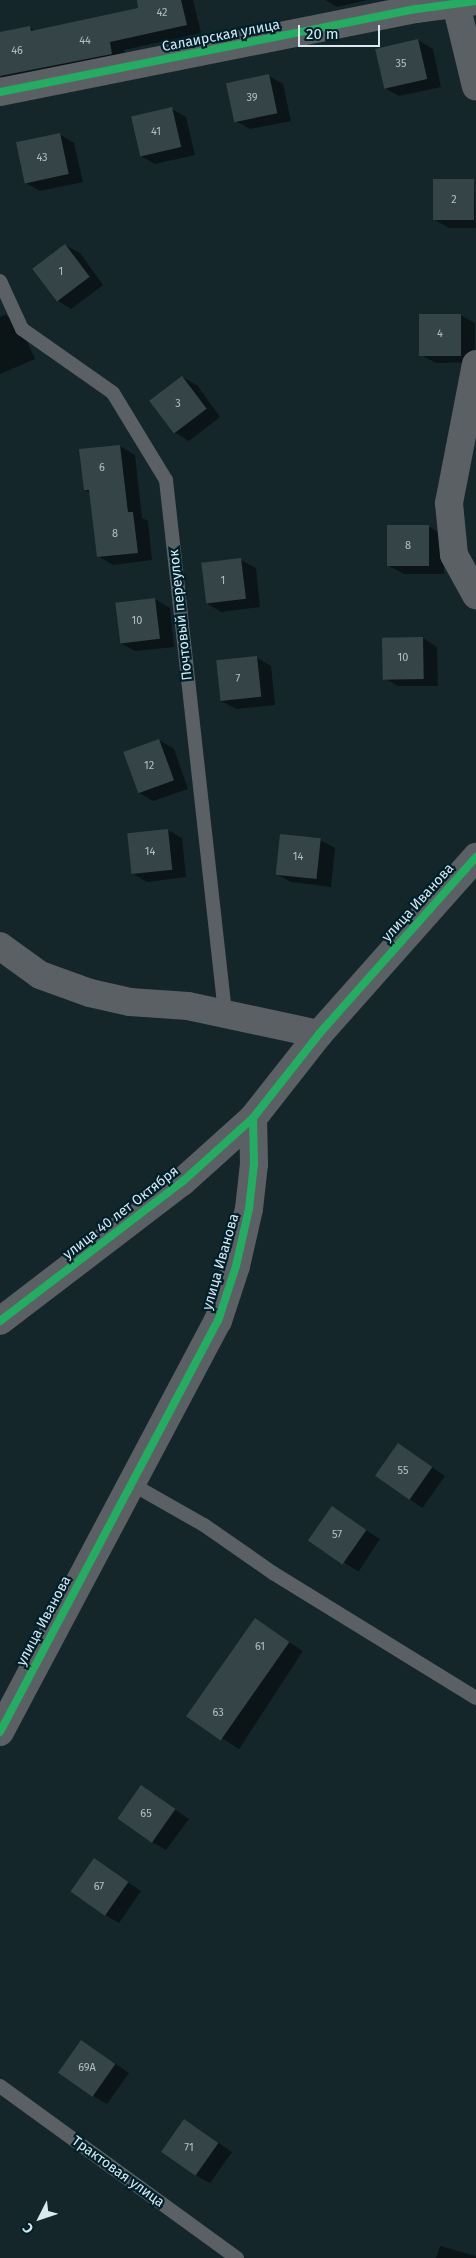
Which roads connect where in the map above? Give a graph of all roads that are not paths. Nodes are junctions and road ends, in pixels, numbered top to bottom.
1 (463, 2) edge
2 (476, 87) edge
3 (0, 92) edge
4 (0, 281) edge
5 (476, 364) edge
6 (476, 594) edge
7 (476, 856) edge
8 (0, 946) edge
9 (225, 1013) junction
10 (319, 1034) junction
11 (253, 1118) junction
12 (0, 1321) edge
13 (130, 1483) junction
14 (476, 1698) edge
15 (0, 1732) edge
16 (0, 2086) edge
17 (237, 2258) edge

1 - 2 street
1 - 3 street, Салаирская улица
4 - 9 lane, Почтовый переулок
5 - 6 street
7 - 10 street, улица Иванова
8 - 9 street
9 - 10 street
10 - 11 street, улица Иванова
11 - 12 street, улица 40 лет Октября
11 - 13 street, улица Иванова
13 - 14 lane
13 - 15 street, улица Иванова
16 - 17 lane, Трактовая улица

